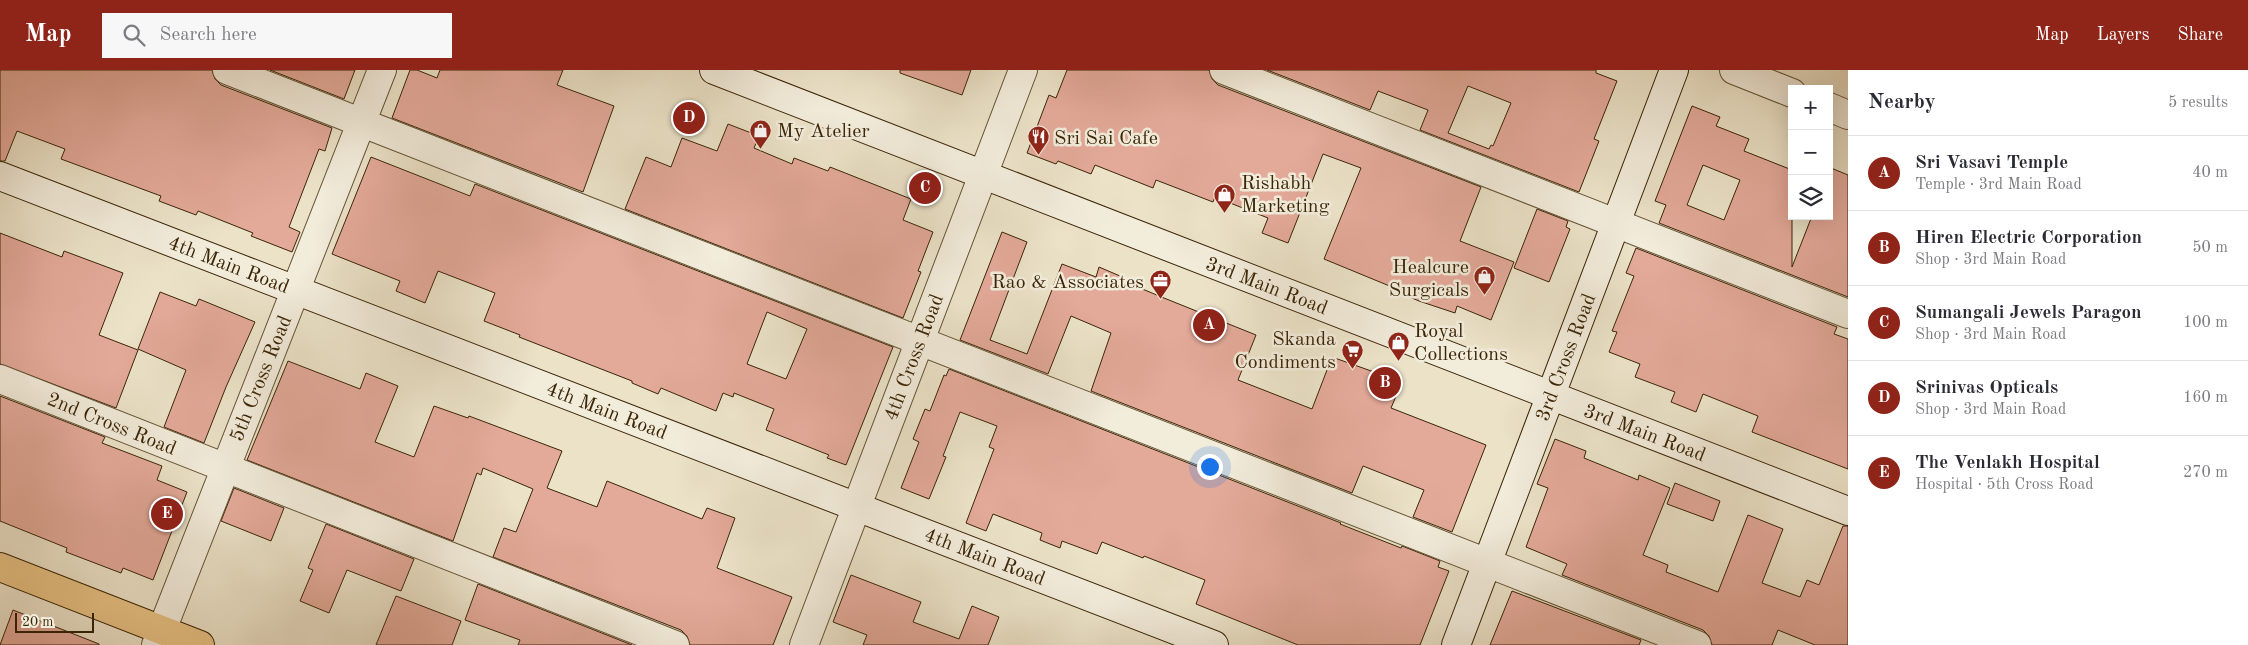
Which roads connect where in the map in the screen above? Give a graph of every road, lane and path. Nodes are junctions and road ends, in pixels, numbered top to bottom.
1 (227, 70) edge
2 (382, 70) edge
3 (714, 70) edge
4 (1023, 70) edge
5 (1224, 70) edge
6 (1674, 70) edge
7 (1734, 70) edge
8 (1788, 91) edge
9 (1833, 109) edge
10 (1848, 115) edge
11 (361, 124) junction
12 (983, 175) junction
13 (0, 176) edge
14 (1616, 222) junction
15 (296, 290) junction
16 (1848, 314) edge
17 (919, 342) junction
18 (0, 379) edge
19 (1551, 396) junction
20 (224, 468) junction
21 (856, 507) junction
22 (1848, 511) edge
23 (1487, 563) junction
24 (0, 567) edge
25 (159, 638) edge
26 (200, 645) edge
27 (675, 645) edge
28 (804, 645) edge
29 (1214, 645) edge
30 (1456, 645) edge
31 (1697, 645) edge

1 - 11 street
2 - 11 street, 5th Cross Road
3 - 12 street, 3rd Main Road
4 - 12 street, 4th Cross Road
5 - 14 street
6 - 14 street, 3rd Cross Road
7 - 8 street
9 - 10 street
11 - 15 street, 5th Cross Road
11 - 17 street
12 - 17 street, 4th Cross Road
12 - 19 street, 3rd Main Road
13 - 15 street, 4th Main Road
14 - 16 street
14 - 19 street, 3rd Cross Road
15 - 20 street, 5th Cross Road
15 - 21 street, 4th Main Road
17 - 21 street, 4th Cross Road
17 - 23 street
18 - 20 street, 2nd Cross Road
19 - 22 street, 3rd Main Road
19 - 23 street, 3rd Cross Road
20 - 25 street, 5th Cross Road
20 - 27 street, 2nd Cross Road
21 - 28 street, 4th Cross Road
21 - 29 street, 4th Main Road
23 - 30 street, 3rd Cross Road
23 - 31 street
24 - 25 main road
25 - 26 main road

